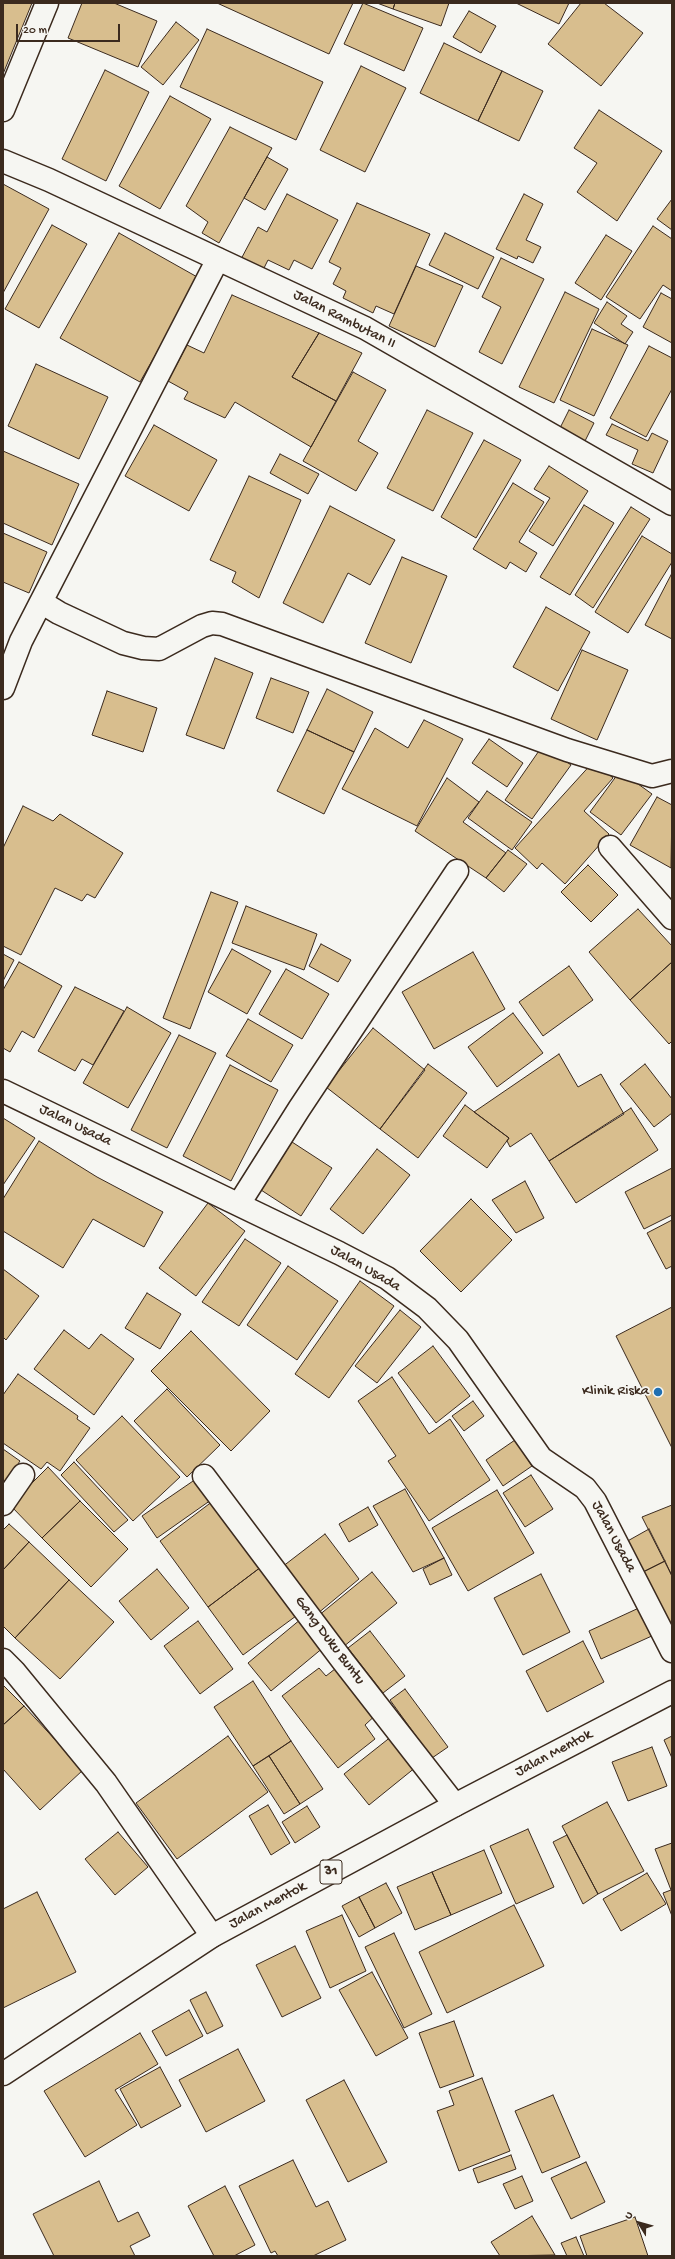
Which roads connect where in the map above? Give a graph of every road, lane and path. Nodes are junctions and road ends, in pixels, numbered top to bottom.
1 (46, 3) edge
2 (3, 110) edge
3 (3, 161) edge
4 (218, 259) junction
5 (672, 504) edge
6 (41, 602) junction
7 (3, 688) edge
8 (672, 771) edge
9 (610, 847) dead end
10 (457, 871) dead end
11 (672, 918) edge
12 (3, 1091) edge
13 (239, 1204) junction
14 (23, 1475) dead end
15 (204, 1476) dead end
16 (3, 1504) edge
17 (672, 1651) edge
18 (3, 1660) edge
19 (672, 1692) edge
20 (455, 1805) junction
21 (212, 1936) junction
22 (3, 2074) edge

1 - 2 main road
3 - 4 main road, Jalan Rambutan II
4 - 5 main road, Jalan Rambutan II
4 - 6 main road
6 - 7 main road
6 - 8 main road
9 - 11 main road
10 - 13 main road
12 - 13 main road, Jalan Usada
13 - 17 main road, Jalan Usada
14 - 16 main road
15 - 20 main road, Gang Duku Buntu
18 - 21 main road
19 - 20 main road, Jalan Mentok / 31
20 - 21 main road, Jalan Mentok / 31
21 - 22 main road, Jalan Mentok / 31

